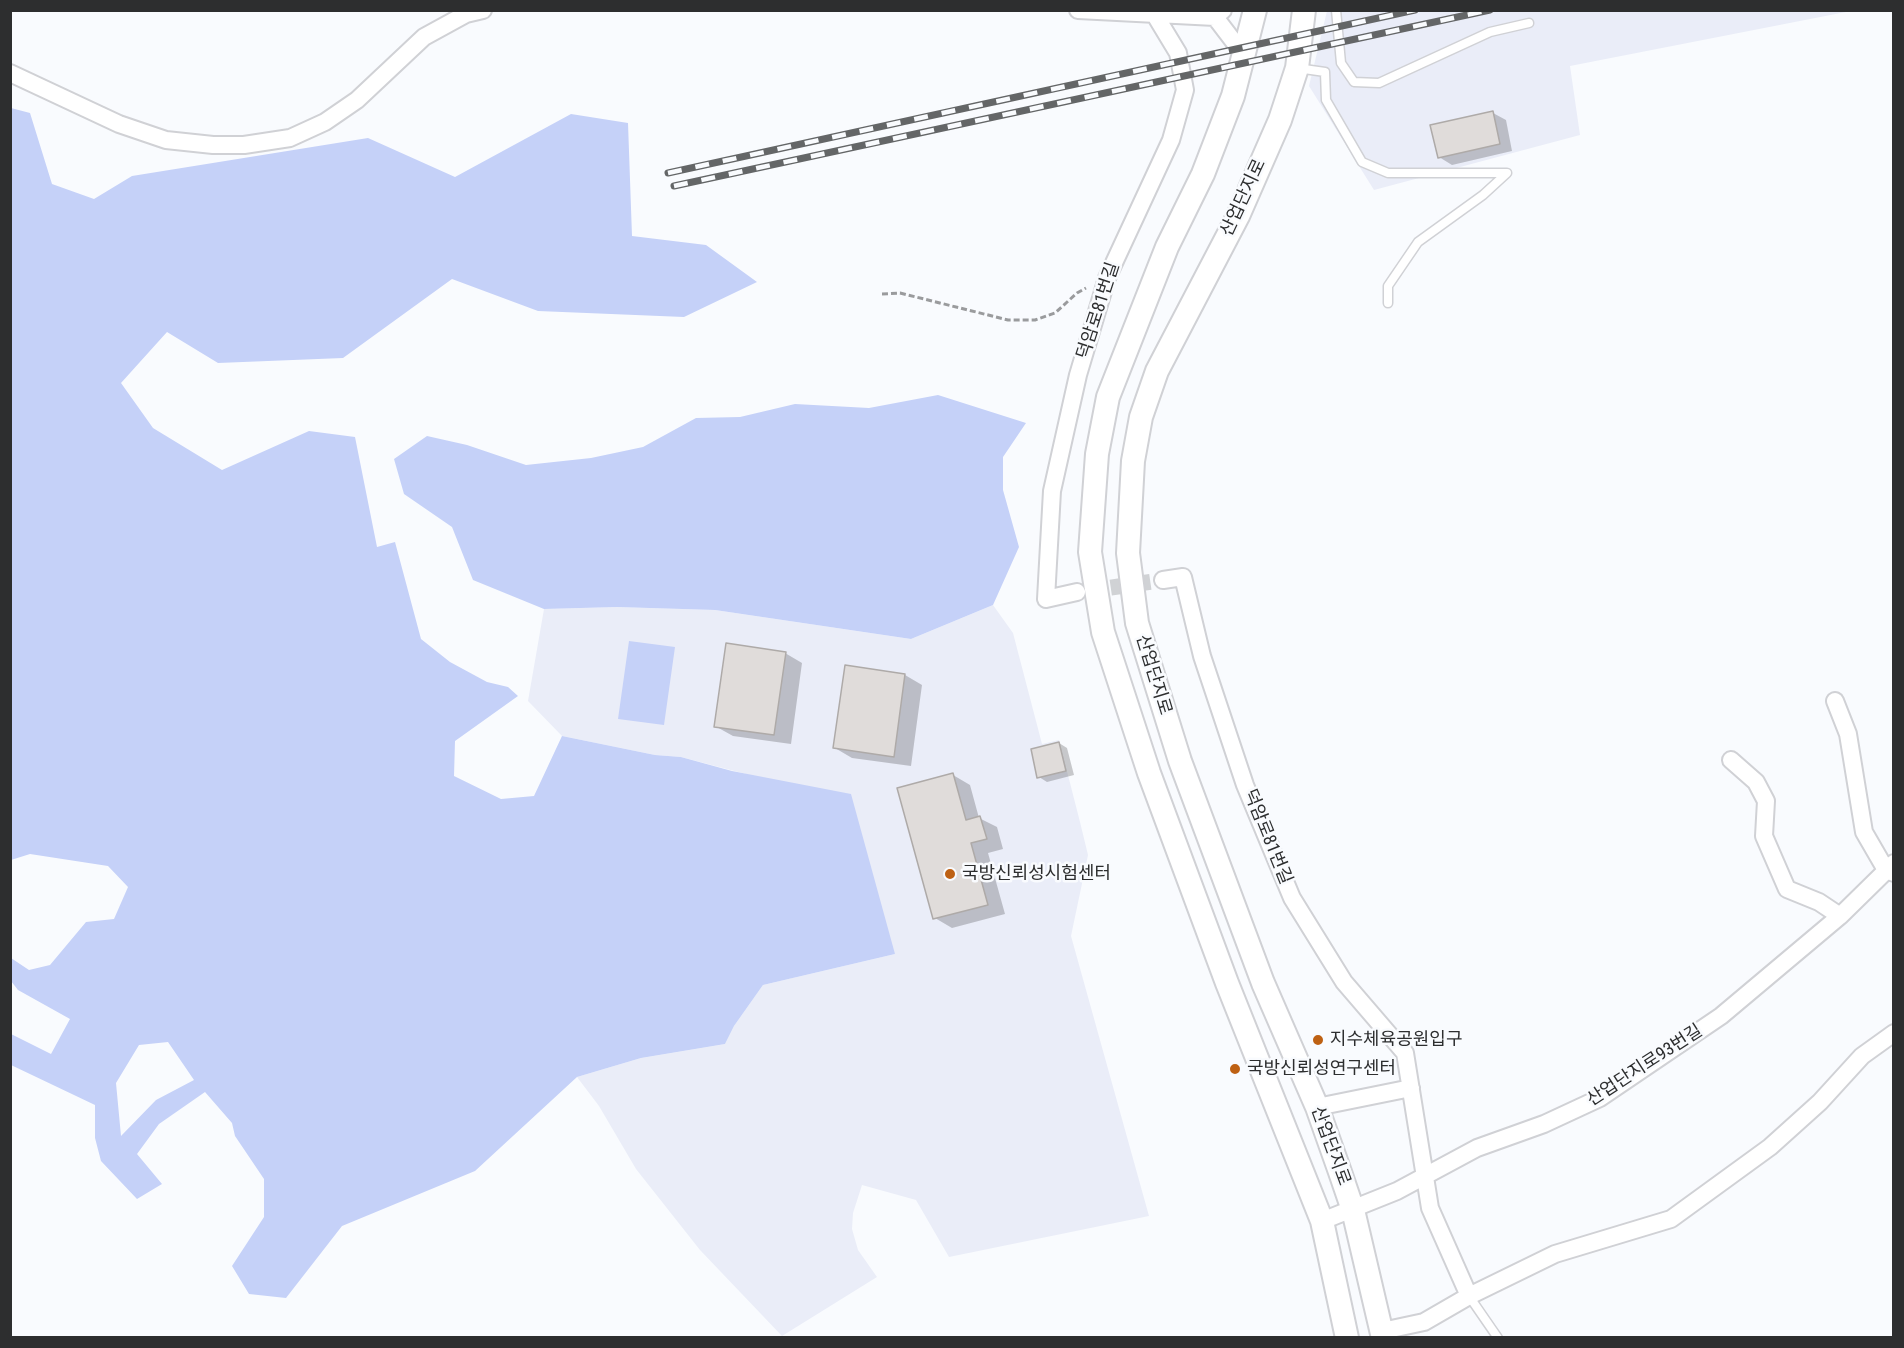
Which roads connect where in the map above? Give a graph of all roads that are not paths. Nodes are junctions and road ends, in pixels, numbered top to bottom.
1 (483, 10) edge
2 (1078, 10) edge
3 (1255, 10) edge
4 (1304, 10) edge
5 (1336, 10) edge
6 (1152, 12) edge
7 (1219, 14) edge
8 (1529, 23) dead end
9 (1244, 55) junction
10 (1341, 63) junction
11 (1297, 68) junction
12 (1325, 72) junction
13 (10, 73) edge
14 (1388, 303) dead end
15 (1163, 580) tunnel mouth
16 (1077, 592) tunnel mouth
17 (1835, 701) dead end
18 (1731, 760) dead end
19 (1891, 869) edge
20 (1840, 916) junction
21 (1893, 1033) edge
22 (1411, 1088) junction
23 (1317, 1107) junction
24 (1426, 1174) junction
25 (1353, 1210) junction
26 (1322, 1221) junction
27 (1469, 1296) junction
28 (1383, 1334) edge
29 (1347, 1338) edge
30 (1498, 1338) edge

1 - 13 street
2 - 6 street
3 - 9 main road, 산업단지로
4 - 11 main road, 산업단지로
5 - 10 lane
6 - 7 street
6 - 16 street, 덕암로81번길
7 - 9 street
8 - 10 lane
9 - 26 main road, 산업단지로
10 - 12 lane
11 - 12 lane
11 - 23 main road, 산업단지로
12 - 14 lane
15 - 22 street, 덕암로81번길
17 - 19 street, 산업단지로93번길
18 - 20 street
19 - 20 street, 산업단지로93번길
20 - 24 street, 산업단지로93번길
21 - 27 street
22 - 23 street
22 - 24 street
23 - 25 main road, 산업단지로
24 - 25 street, 산업단지로93번길
24 - 27 street
25 - 26 street, 산업단지로93번길
25 - 28 main road, 산업단지로
26 - 29 main road, 산업단지로
27 - 28 street
27 - 30 lane

